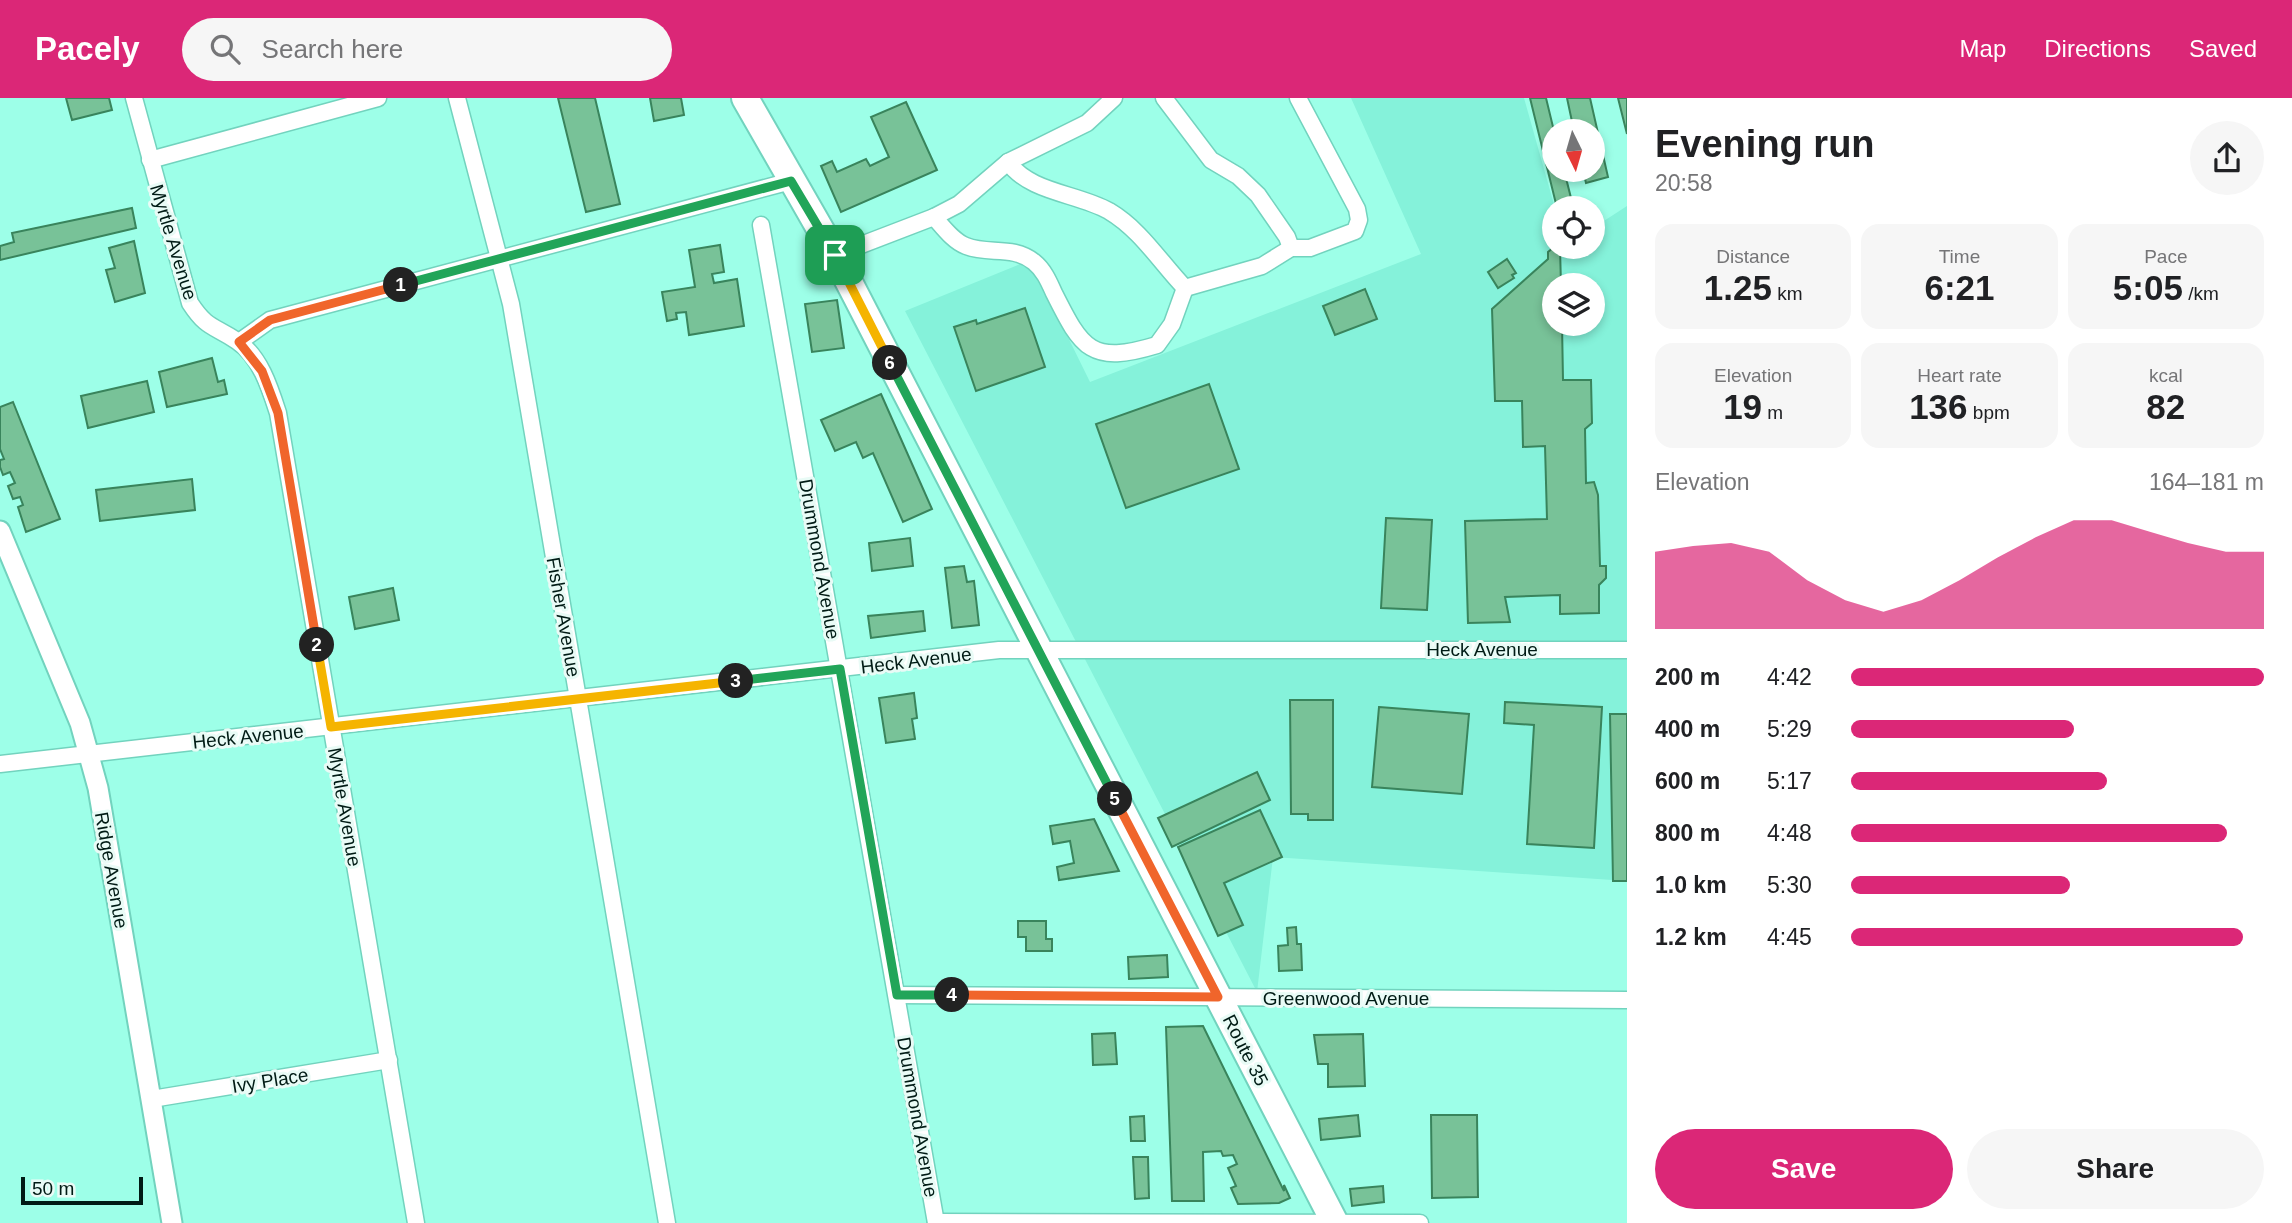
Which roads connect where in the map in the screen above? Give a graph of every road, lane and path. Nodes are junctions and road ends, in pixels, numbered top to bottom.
1 (134, 98) edge
2 (378, 98) edge
3 (457, 98) edge
4 (745, 98) edge
5 (1114, 98) edge
6 (1164, 98) edge
7 (1298, 98) edge
8 (150, 160) junction
9 (1008, 162) junction
10 (791, 181) junction
11 (934, 217) junction
12 (761, 225) dead end
13 (1291, 248) junction
14 (835, 255) junction
15 (500, 258) junction
16 (1185, 288) junction
17 (239, 342) junction
18 (0, 531) edge
19 (4, 554) edge
20 (1038, 650) junction
21 (1627, 650) edge
22 (840, 669) junction
23 (578, 699) junction
24 (331, 727) junction
25 (89, 754) junction
26 (0, 764) edge
27 (897, 995) junction
28 (1218, 997) junction
29 (1627, 1000) edge
30 (389, 1060) junction
31 (152, 1099) junction
32 (936, 1222) edge
33 (172, 1223) edge
34 (416, 1223) edge
35 (667, 1223) edge
36 (1335, 1223) edge
37 (1420, 1223) edge

1 - 8 street, Myrtle Avenue
2 - 8 street
3 - 15 street, Fisher Avenue
4 - 10 main road, Route 35
5 - 9 street
6 - 13 street
7 - 13 street
8 - 17 street, Myrtle Avenue
9 - 11 street
9 - 16 street
10 - 14 main road, Route 35
10 - 15 street
11 - 14 street
11 - 16 street
12 - 22 street, Drummond Avenue
13 - 16 street
14 - 20 main road, Route 35
15 - 17 street
15 - 23 street, Fisher Avenue
17 - 24 street, Myrtle Avenue
18 - 19 street, Ridge Avenue
19 - 25 street, Ridge Avenue
20 - 21 street, Heck Avenue
20 - 22 street, Heck Avenue
20 - 28 main road, Route 35
22 - 23 street, Heck Avenue
22 - 27 street, Drummond Avenue
23 - 24 street, Heck Avenue
23 - 35 street, Fisher Avenue
24 - 25 street, Heck Avenue
24 - 30 street, Myrtle Avenue
25 - 26 street, Heck Avenue
25 - 31 street, Ridge Avenue
27 - 28 street, Greenwood Avenue
27 - 32 street, Drummond Avenue
28 - 29 street, Greenwood Avenue
28 - 36 main road, Route 35
30 - 31 street, Ivy Place
30 - 34 street, Myrtle Avenue
31 - 33 street, Ridge Avenue
32 - 36 street
36 - 37 street

